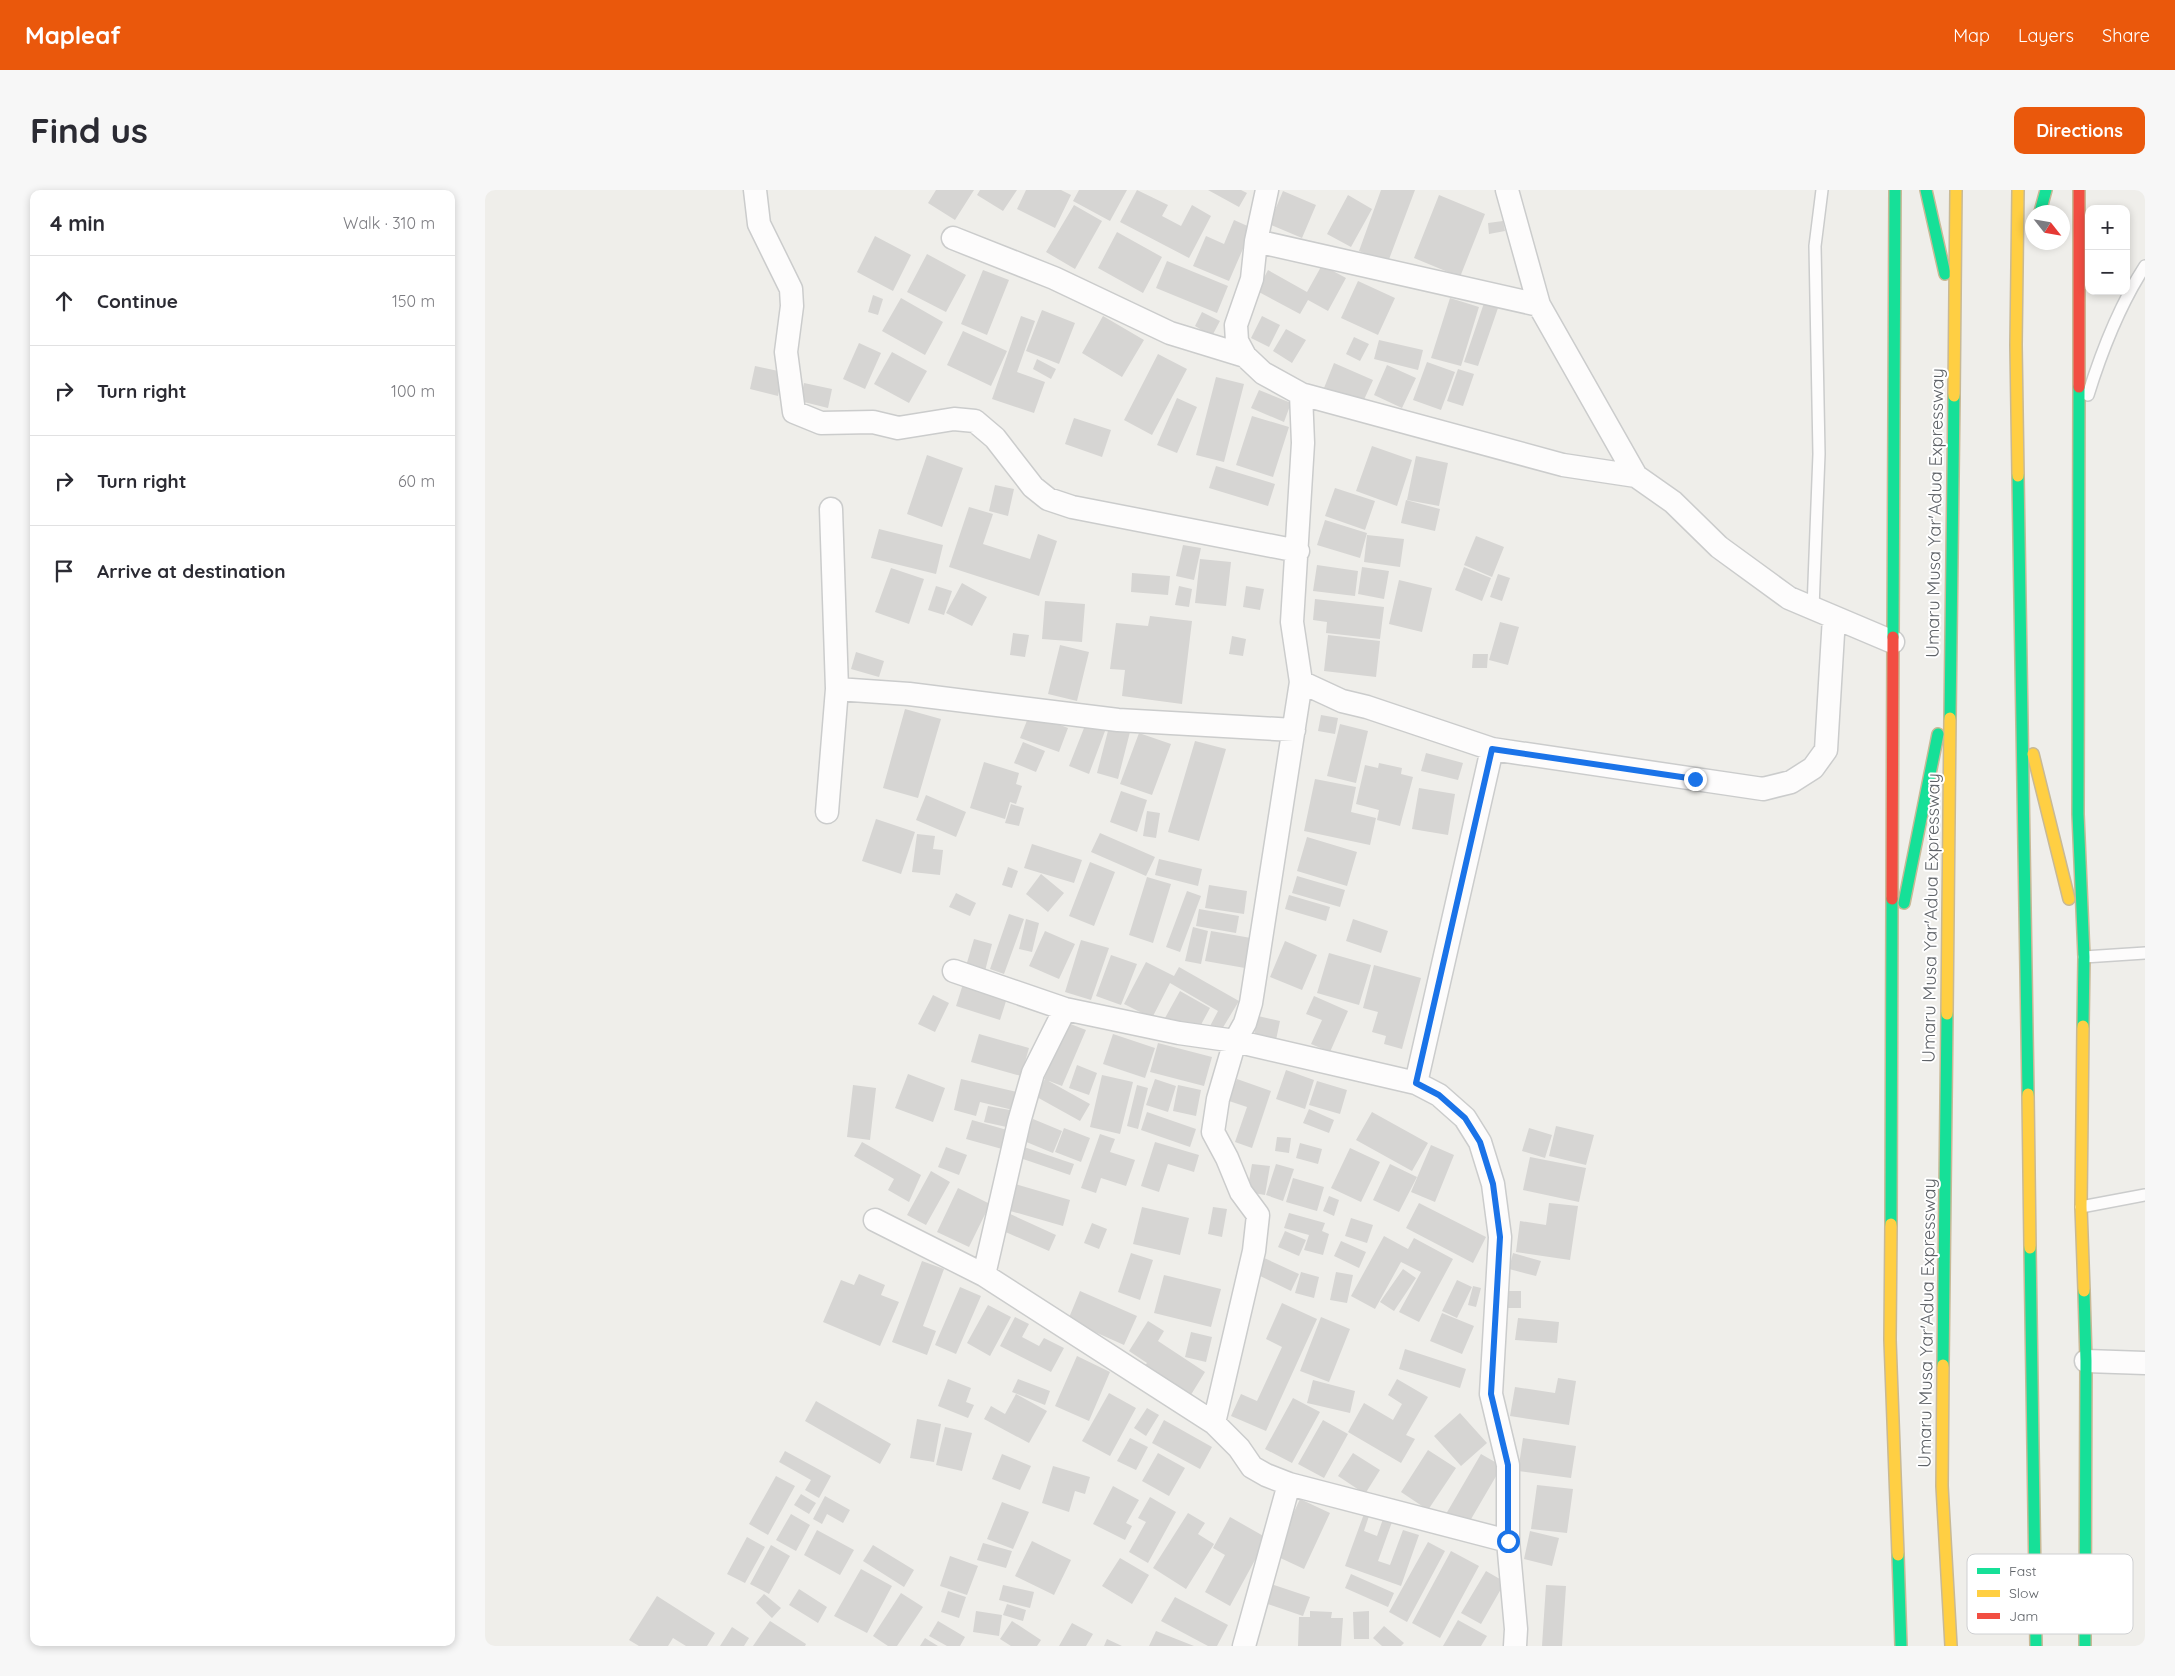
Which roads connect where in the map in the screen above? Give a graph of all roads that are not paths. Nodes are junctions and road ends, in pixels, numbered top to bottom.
1 (755, 190) edge
2 (1267, 190) edge
3 (1507, 190) edge
4 (1822, 190) edge
5 (1895, 190) edge
6 (1925, 190) edge
7 (1956, 190) edge
8 (2017, 190) edge
9 (2046, 190) edge
10 (2079, 190) edge
11 (2042, 205) edge
12 (953, 238) dead end
13 (1255, 241) junction
14 (2028, 261) dead end
15 (2145, 266) edge
16 (1539, 305) junction
17 (2017, 308) junction
18 (1955, 316) junction
19 (1245, 356) junction
20 (1301, 394) junction
21 (2079, 423) junction
22 (1636, 476) junction
23 (831, 509) dead end
24 (1298, 550) junction
25 (1813, 608) junction
26 (1834, 617) junction
27 (1893, 642) junction
28 (1951, 671) junction
29 (1301, 682) junction
30 (837, 689) junction
31 (2022, 709) junction
32 (1294, 730) junction
33 (1492, 749) junction
34 (827, 812) dead end
35 (2145, 953) edge
36 (2084, 957) junction
37 (1891, 963) junction
38 (954, 971) dead end
39 (1065, 1009) junction
40 (1235, 1041) junction
41 (1416, 1083) junction
42 (2145, 1195) edge
43 (2081, 1207) junction
44 (875, 1220) dead end
45 (984, 1275) junction
46 (2087, 1361) junction
47 (2145, 1363) edge
48 (1214, 1423) junction
49 (1289, 1484) junction
50 (1508, 1541) junction
51 (2035, 1554) edge
52 (2086, 1554) edge
53 (1244, 1646) edge
54 (1515, 1646) edge
55 (1901, 1646) edge
56 (1951, 1646) edge

1 - 24 street
2 - 13 street
3 - 16 street
4 - 25 lane
5 - 27 highway, Umaru Musa Yar'Adua Expressway
6 - 18 highway
7 - 18 highway, Umaru Musa Yar'Adua Expressway
8 - 17 highway
9 - 11 highway
10 - 21 highway
12 - 19 street
13 - 16 street
13 - 19 street
14 - 17 highway
15 - 21 lane
16 - 22 street
17 - 31 highway
18 - 28 highway, Umaru Musa Yar'Adua Expressway
19 - 20 street
20 - 22 street
20 - 24 street
21 - 36 highway
22 - 25 street
23 - 30 street
24 - 29 street
25 - 26 street
26 - 27 street
26 - 33 street
27 - 37 highway, Umaru Musa Yar'Adua Expressway
28 - 37 highway
28 - 56 highway, Umaru Musa Yar'Adua Expressway
29 - 32 street
29 - 33 street
30 - 32 street
30 - 34 street
31 - 36 highway
31 - 51 highway
32 - 40 street
33 - 41 street
35 - 36 lane
36 - 43 highway
37 - 55 highway, Umaru Musa Yar'Adua Expressway
38 - 39 street
39 - 40 street
39 - 45 street
40 - 41 street
40 - 48 street
41 - 50 street
42 - 43 lane
43 - 46 highway
44 - 45 street
45 - 48 street
46 - 47 street
46 - 52 highway
48 - 49 street
49 - 50 street
49 - 53 street
50 - 54 street

